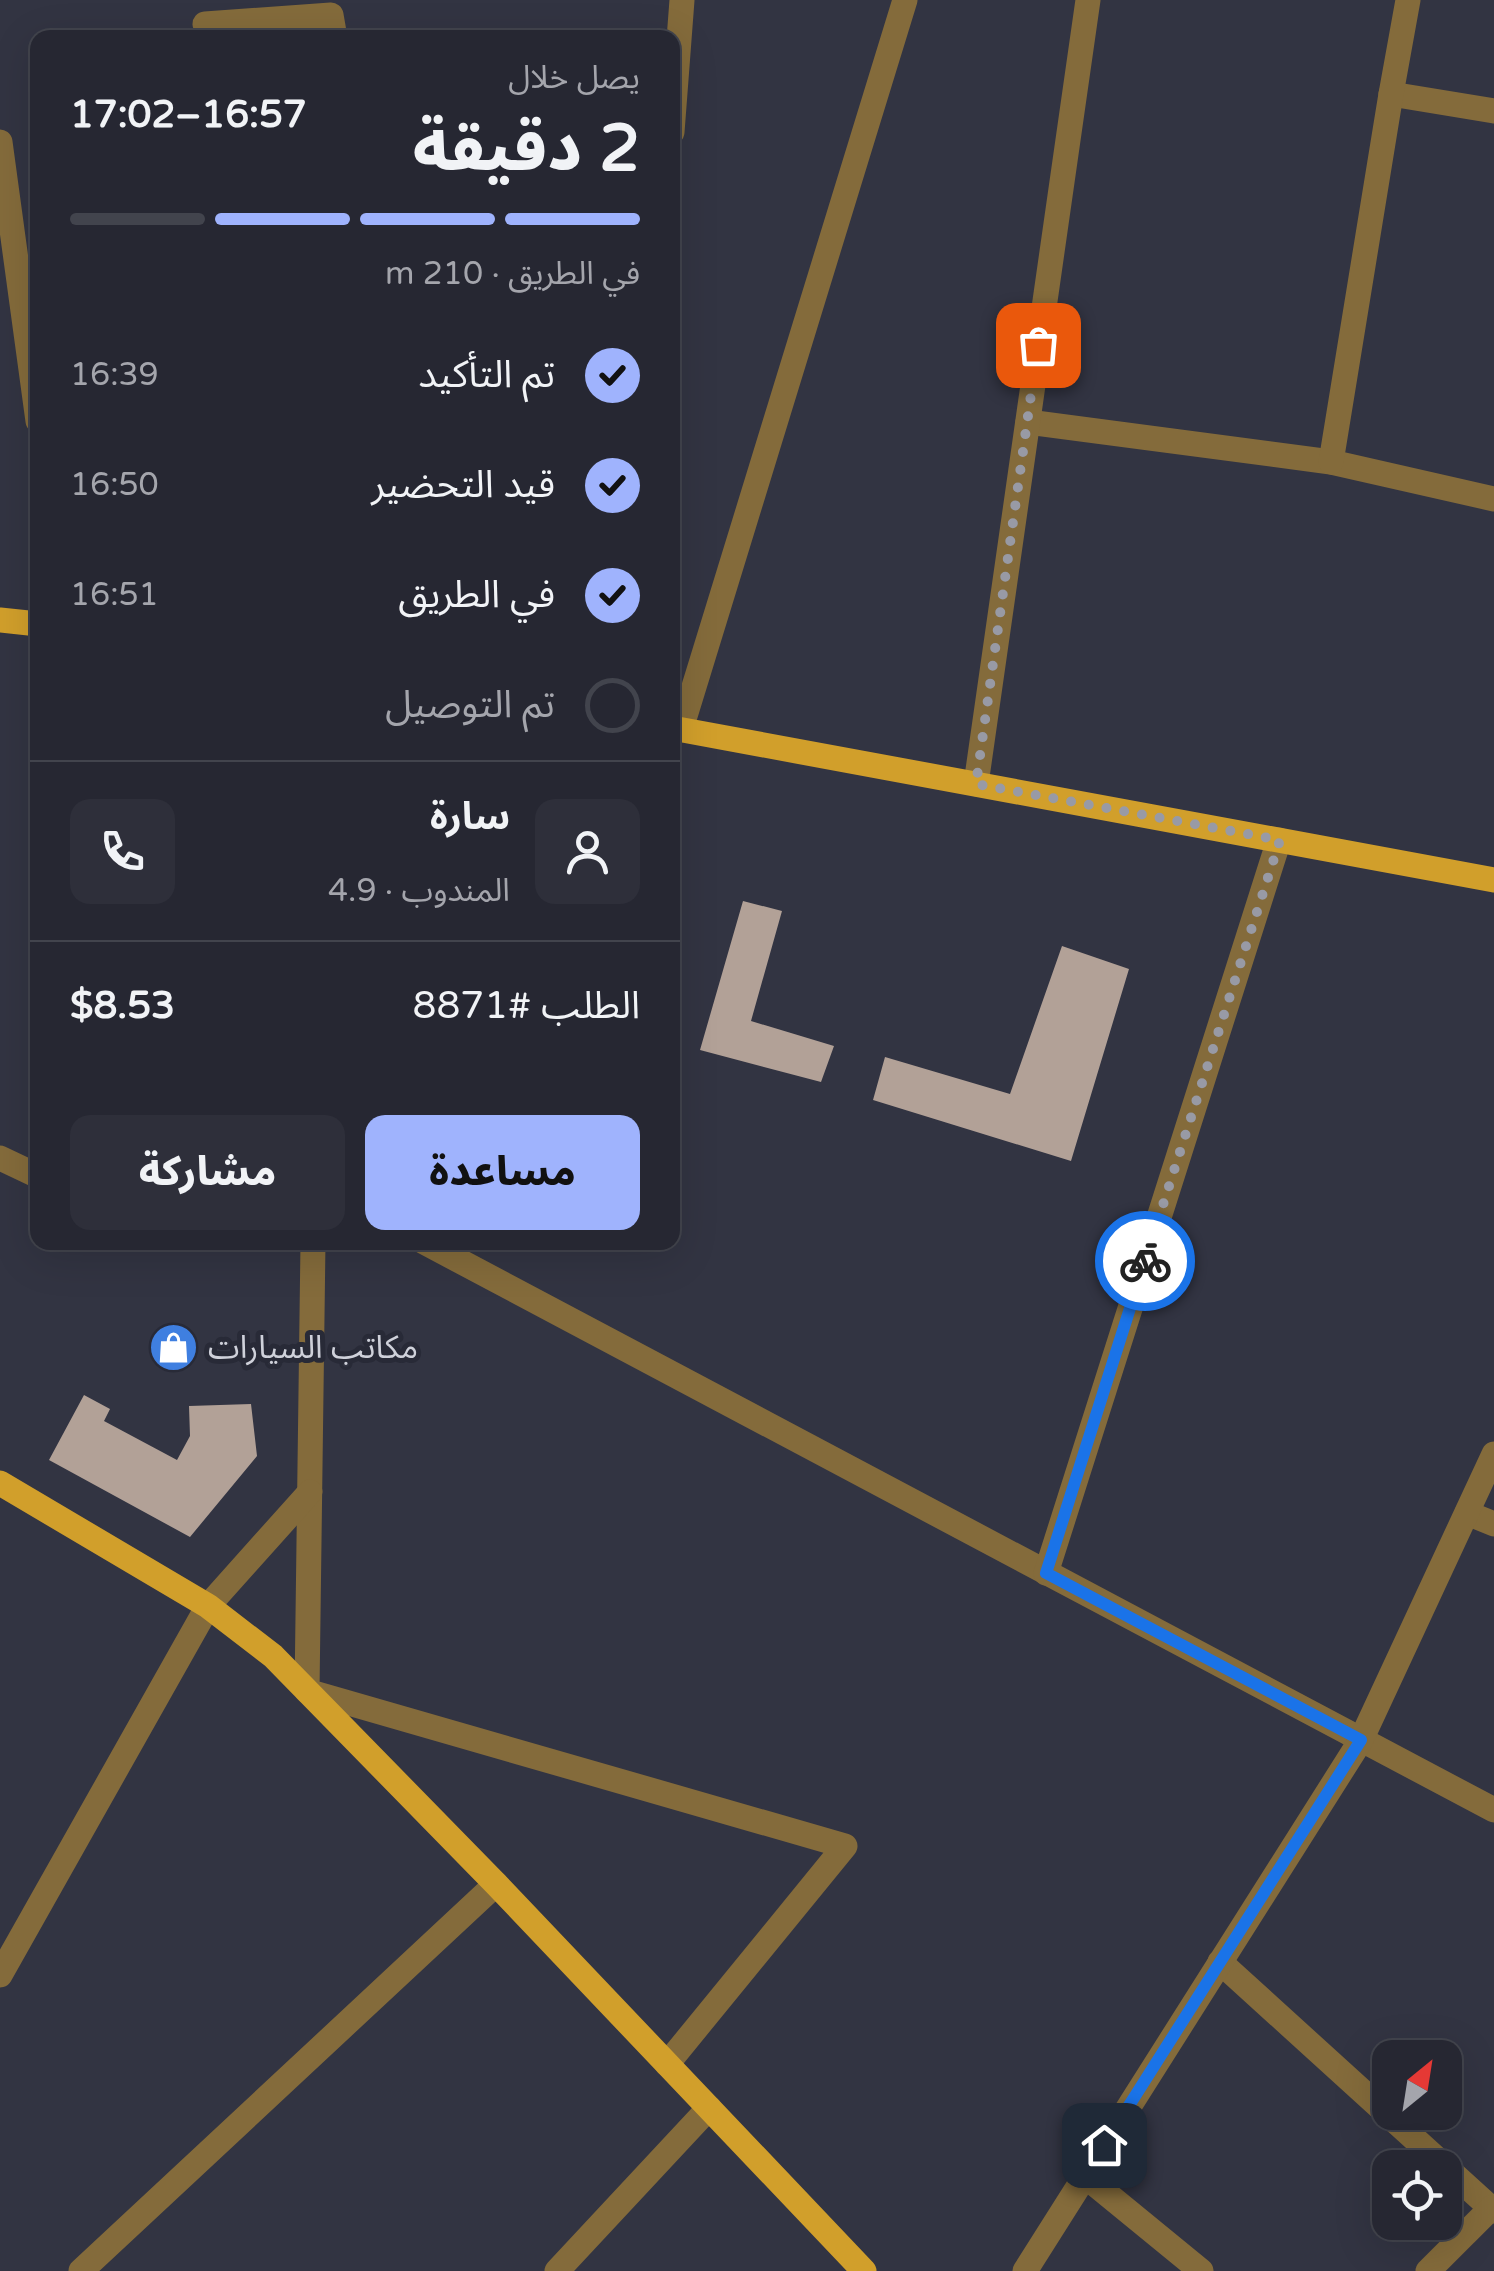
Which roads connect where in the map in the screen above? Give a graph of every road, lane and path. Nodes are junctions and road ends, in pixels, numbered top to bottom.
1 (682, 0) edge
2 (905, 0) edge
3 (1088, 0) edge
4 (1408, 0) edge
5 (204, 20) edge
6 (334, 30) edge
7 (680, 30) edge
8 (1391, 94) junction
9 (1494, 111) edge
10 (0, 142) edge
11 (30, 362) edge
12 (1028, 422) junction
13 (1330, 462) junction
14 (1494, 499) edge
15 (0, 620) edge
16 (30, 623) edge
17 (680, 718) edge
18 (680, 729) edge
19 (976, 784) junction
20 (1280, 840) junction
21 (1494, 880) edge
22 (0, 1158) edge
23 (30, 1172) edge
24 (313, 1250) edge
25 (439, 1250) edge
26 (1494, 1454) edge
27 (0, 1483) edge
28 (310, 1492) junction
29 (1466, 1513) junction
30 (1494, 1524) edge
31 (1046, 1573) junction
32 (208, 1606) junction
33 (307, 1691) junction
34 (1361, 1740) junction
35 (1494, 1810) edge
36 (496, 1884) junction
37 (1220, 1962) junction
38 (0, 1975) edge
39 (668, 2064) junction
40 (709, 2108) junction
41 (1085, 2176) junction
42 (1492, 2210) edge
43 (81, 2271) edge
44 (557, 2271) edge
45 (864, 2271) edge
46 (1025, 2271) edge
47 (1201, 2271) edge
48 (1428, 2271) edge

1 - 7 street
2 - 17 street
3 - 12 street
4 - 8 street
5 - 6 street
8 - 9 street
8 - 13 street
10 - 11 street
12 - 13 street
12 - 19 street
13 - 14 street
15 - 16 main road
18 - 19 main road
19 - 20 main road
20 - 21 main road
20 - 31 street
22 - 23 street
24 - 28 street
25 - 31 street
26 - 29 street
27 - 32 main road
28 - 32 street
28 - 33 street
29 - 30 street
29 - 34 street
31 - 34 street
32 - 33 main road
32 - 38 street
33 - 36 main road
33 - 39 street
34 - 35 street
34 - 37 street
36 - 39 main road
36 - 43 street
37 - 41 street
37 - 42 street
39 - 40 main road
40 - 44 street
40 - 45 main road
41 - 46 street
41 - 47 street
42 - 48 street

